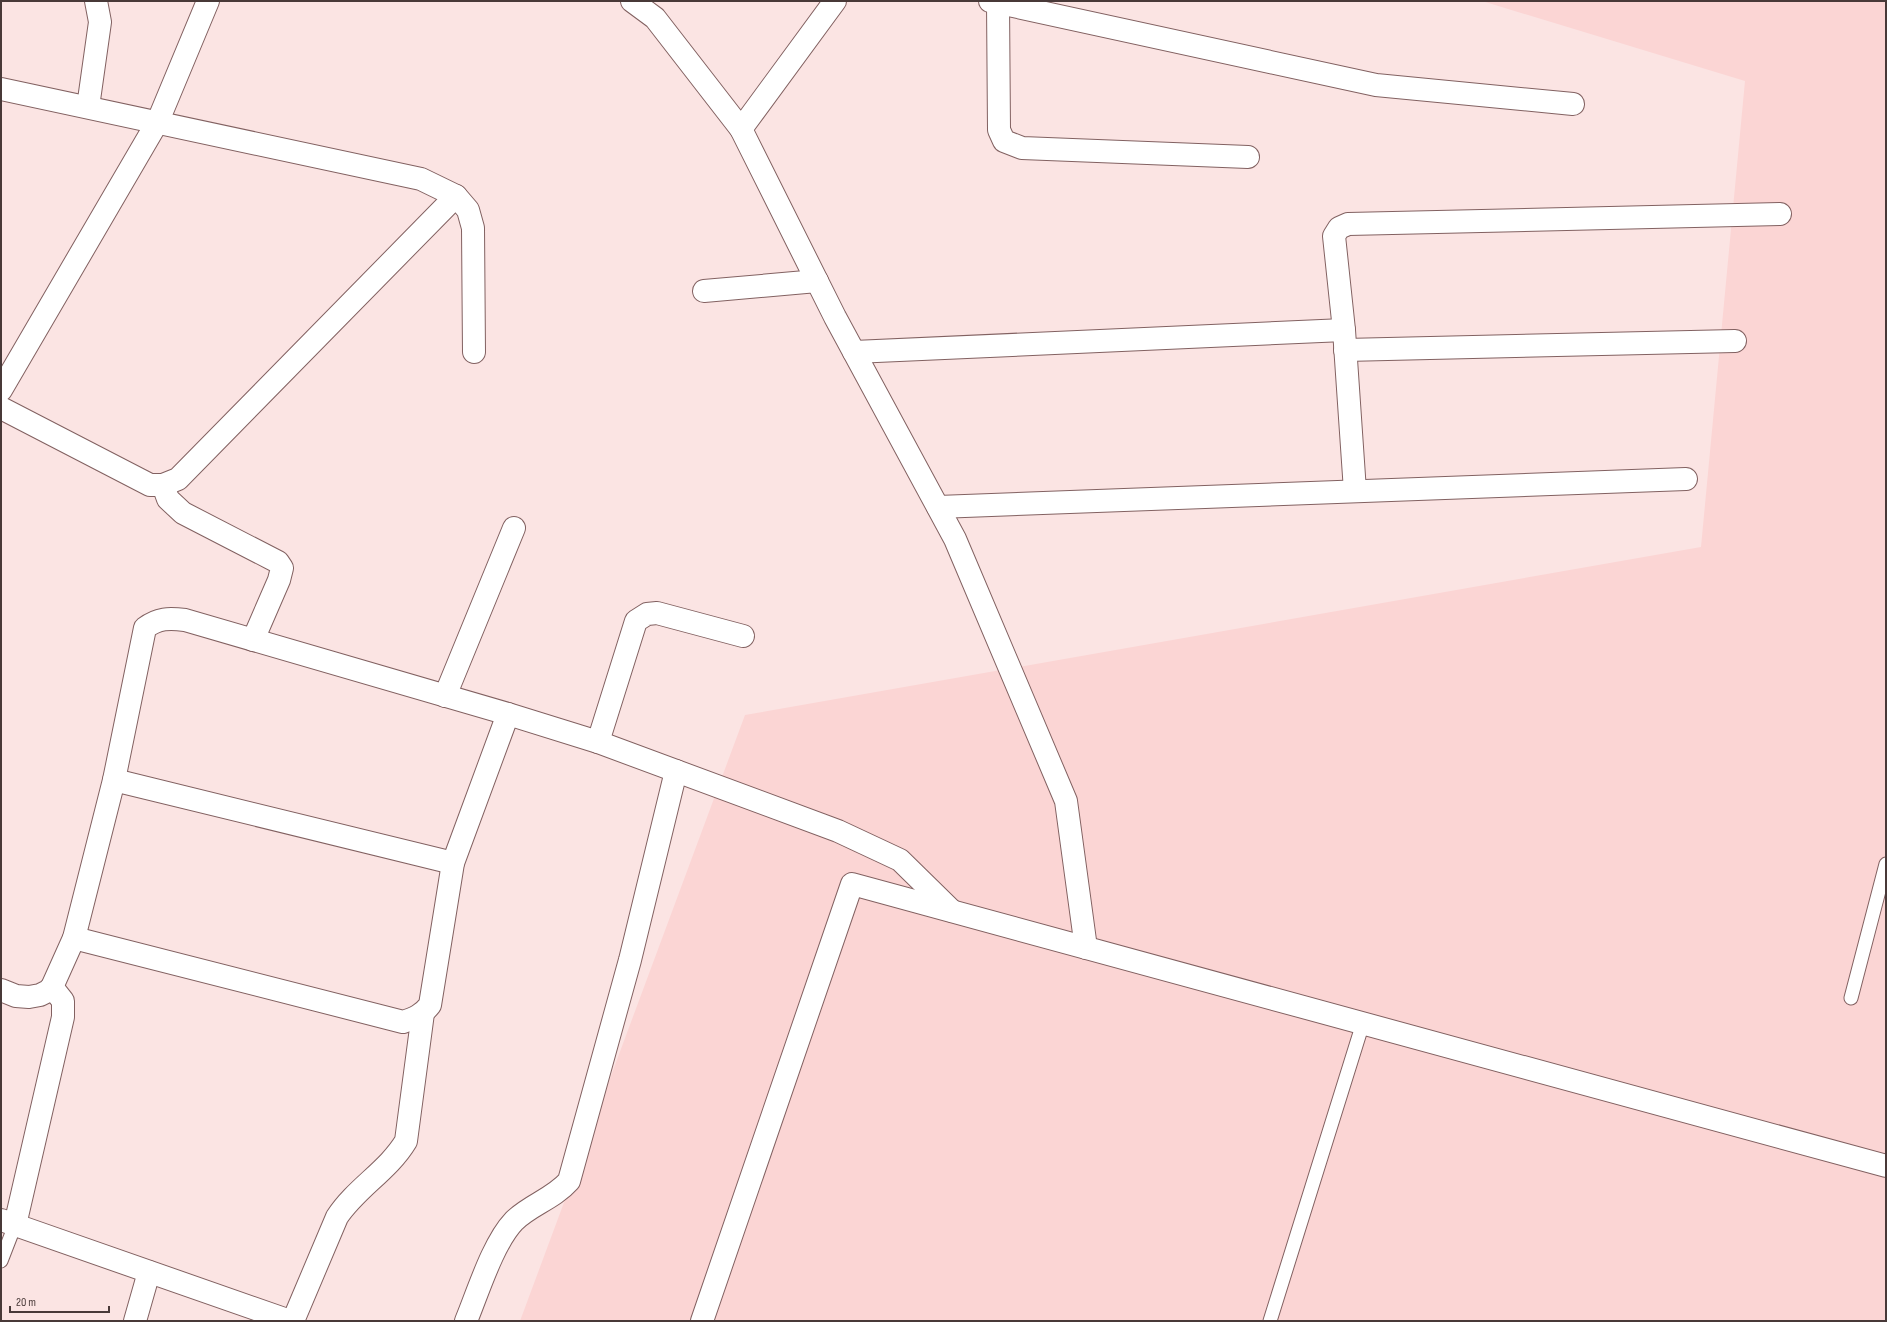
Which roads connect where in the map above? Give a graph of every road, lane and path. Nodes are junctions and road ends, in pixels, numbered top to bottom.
1 (96, 1) edge
2 (208, 1) edge
3 (632, 1) edge
4 (835, 1) edge
5 (994, 2) edge
6 (1, 88) edge
7 (1573, 104) dead end
8 (88, 107) junction
9 (158, 122) junction
10 (741, 129) junction
11 (1248, 157) dead end
12 (456, 196) junction
13 (1780, 214) dead end
14 (817, 281) junction
15 (704, 291) dead end
16 (1344, 340) junction
17 (1734, 341) dead end
18 (474, 352) dead end
19 (854, 352) junction
20 (1, 390) edge
21 (1, 408) edge
22 (1686, 479) dead end
23 (164, 485) junction
24 (1355, 491) junction
25 (938, 507) junction
26 (514, 528) dead end
27 (743, 636) dead end
28 (253, 640) junction
29 (445, 696) junction
30 (508, 714) junction
31 (598, 742) junction
32 (676, 771) junction
33 (114, 780) junction
34 (453, 863) junction
35 (1886, 864) edge
36 (953, 912) junction
37 (74, 938) junction
38 (1086, 948) junction
39 (52, 988) junction
40 (1, 990) edge
41 (1850, 998) dead end
42 (423, 1013) junction
43 (1364, 1023) junction
44 (1886, 1166) edge
45 (8, 1222) edge
46 (1, 1261) edge
47 (149, 1272) junction
48 (135, 1321) edge
49 (290, 1321) edge
50 (293, 1321) edge
51 (466, 1321) edge
52 (702, 1321) edge
53 (1270, 1321) edge

1 - 8 street
2 - 9 street
3 - 10 street
4 - 10 street
5 - 7 street
5 - 11 street
6 - 8 street
8 - 9 street
9 - 12 street
9 - 20 street
10 - 14 street
12 - 18 street
12 - 23 street
13 - 16 street
14 - 15 street
14 - 19 street
16 - 17 street
16 - 19 street
16 - 24 street
19 - 25 street
21 - 23 street
22 - 24 street
23 - 28 street
24 - 25 street
25 - 38 street
26 - 29 street
27 - 31 street
28 - 29 street
28 - 33 street
29 - 30 street
30 - 31 street
30 - 34 street
31 - 32 street
32 - 36 street
32 - 51 street
33 - 34 street
33 - 37 street
34 - 42 street
35 - 41 lane
36 - 38 street
36 - 52 street
37 - 39 street
37 - 42 street
38 - 43 street
39 - 40 street
39 - 45 street
42 - 50 street
43 - 44 street
43 - 53 lane
45 - 46 lane
45 - 47 street
47 - 48 street
47 - 49 street

